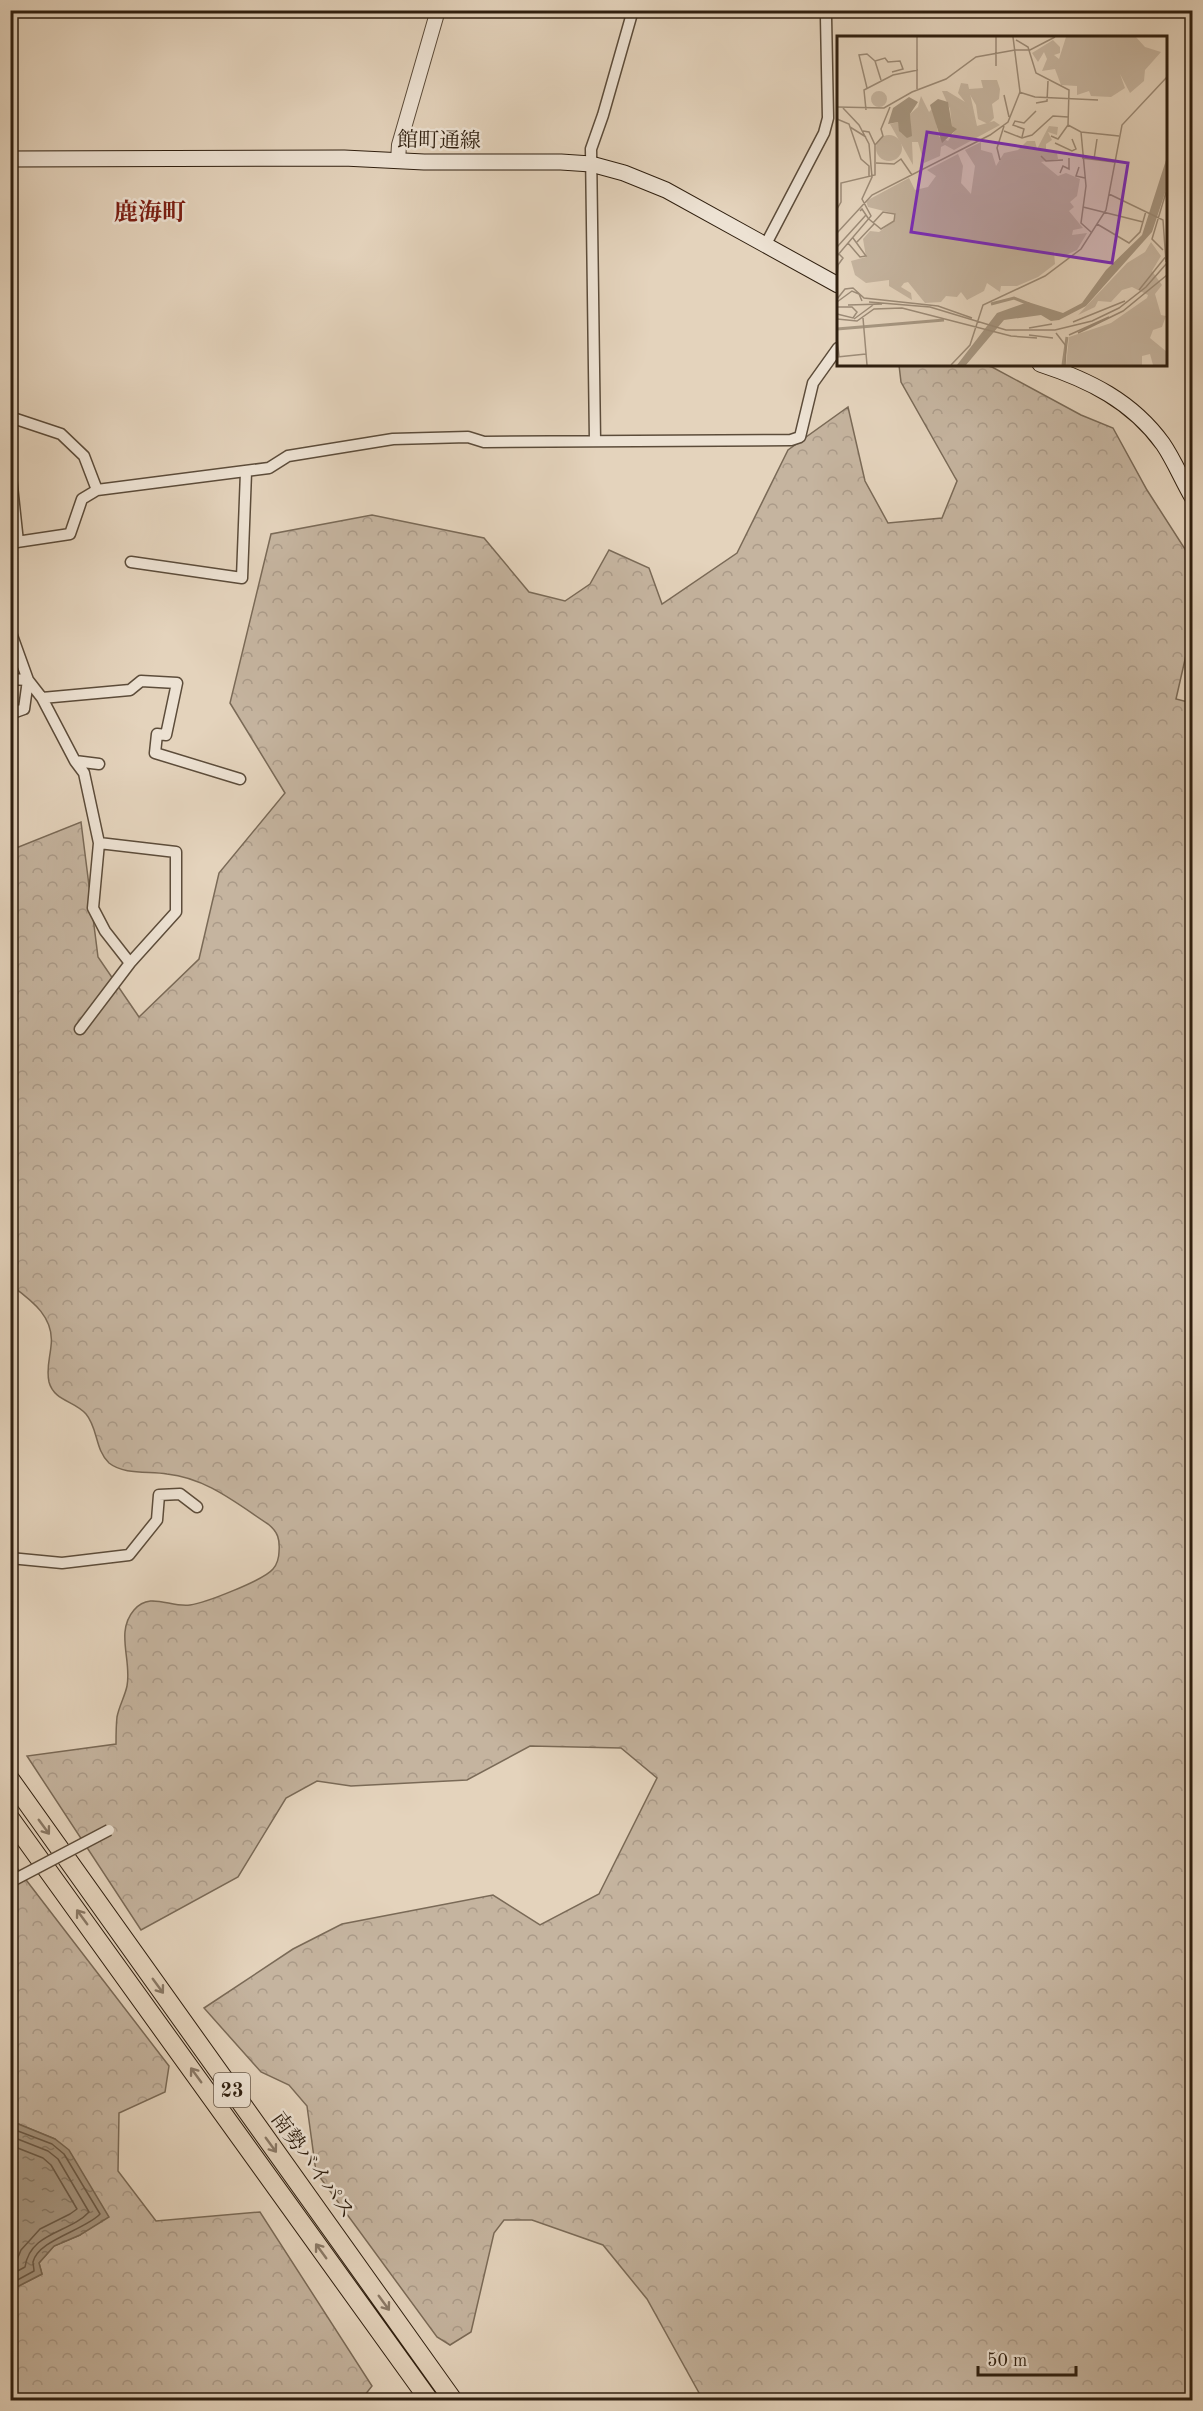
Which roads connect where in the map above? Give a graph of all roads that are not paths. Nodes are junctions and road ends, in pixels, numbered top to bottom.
1 (438, 10) edge
2 (633, 10) edge
3 (829, 10) edge
4 (10, 159) edge
5 (398, 162) junction
6 (591, 164) junction
7 (766, 244) junction
8 (837, 284) edge
9 (837, 349) edge
10 (1045, 366) edge
11 (10, 417) edge
12 (595, 441) junction
13 (10, 467) edge
14 (246, 472) junction
15 (97, 490) junction
16 (1192, 497) edge
17 (14, 542) edge
18 (131, 562) dead end
19 (10, 630) edge
20 (10, 679) edge
21 (28, 680) junction
22 (42, 698) junction
23 (10, 714) edge
24 (75, 761) junction
25 (99, 764) dead end
26 (240, 779) dead end
27 (99, 843) junction
28 (130, 963) junction
29 (80, 1029) dead end
30 (197, 1507) dead end
31 (10, 1558) edge
32 (10, 1779) edge
33 (10, 1818) edge
34 (109, 1830) dead end
35 (10, 1882) edge
36 (429, 2400) edge
37 (453, 2400) edge

1 - 5 street
2 - 6 street
3 - 7 street
4 - 5 main road, 館町通線
5 - 6 main road, 館町通線
6 - 7 main road, 館町通線
6 - 12 street
7 - 8 main road, 館町通線
9 - 12 street
10 - 16 main road
11 - 15 street
12 - 14 street
13 - 17 street
14 - 15 street
14 - 18 street
15 - 17 street
19 - 21 street
20 - 21 street
21 - 22 street
21 - 23 street
22 - 24 street
22 - 26 street
24 - 25 street
24 - 27 street
27 - 28 street
27 - 28 street
28 - 29 street
30 - 31 street
32 -> 37 highway, 南勢バイパス / 23
36 -> 33 highway, 南勢バイパス / 23
34 - 35 street, bridge

